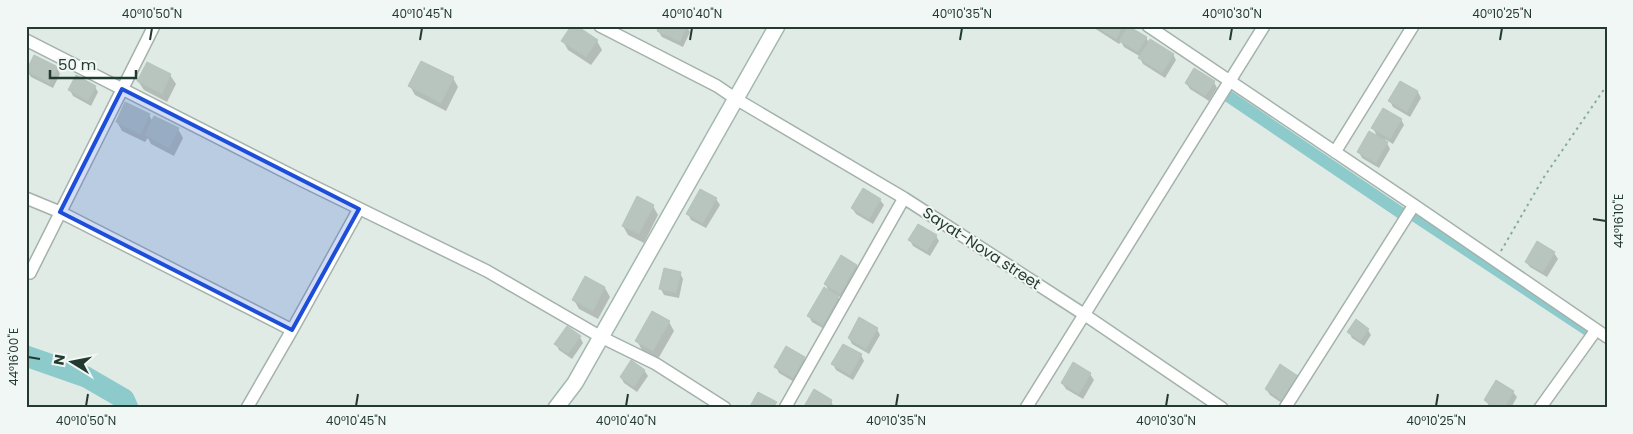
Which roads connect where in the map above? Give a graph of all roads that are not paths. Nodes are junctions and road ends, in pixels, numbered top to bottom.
1 (154, 26) edge
2 (600, 26) edge
3 (777, 26) edge
4 (1148, 26) edge
5 (1264, 26) edge
6 (1413, 26) edge
7 (26, 40) edge
8 (1230, 82) junction
9 (122, 89) junction
10 (736, 99) junction
11 (1335, 152) junction
12 (26, 198) edge
13 (904, 198) junction
14 (1414, 205) junction
15 (359, 209) junction
16 (60, 212) junction
17 (30, 273) dead end
18 (1084, 315) junction
19 (292, 330) junction
20 (1596, 330) junction
21 (602, 337) junction
22 (1607, 337) edge
23 (247, 408) edge
24 (556, 408) edge
25 (725, 408) edge
26 (785, 408) edge
27 (1026, 408) edge
28 (1222, 408) edge
29 (1285, 408) edge
30 (1540, 408) edge

1 - 9 street
2 - 10 street, Sayat-Nova street
3 - 10 main road
4 - 8 street
5 - 8 street
6 - 11 street
7 - 9 street
8 - 11 street
8 - 18 street
9 - 15 street
9 - 16 street
10 - 13 street, Sayat-Nova street
10 - 21 main road
11 - 14 street
12 - 16 street
13 - 18 street, Sayat-Nova street
13 - 26 street
14 - 20 street
14 - 29 street
15 - 19 street
15 - 21 street
16 - 17 street
16 - 19 street
18 - 27 street
18 - 28 street, Sayat-Nova street
19 - 23 street
20 - 22 street
20 - 30 street
21 - 24 main road
21 - 25 street

